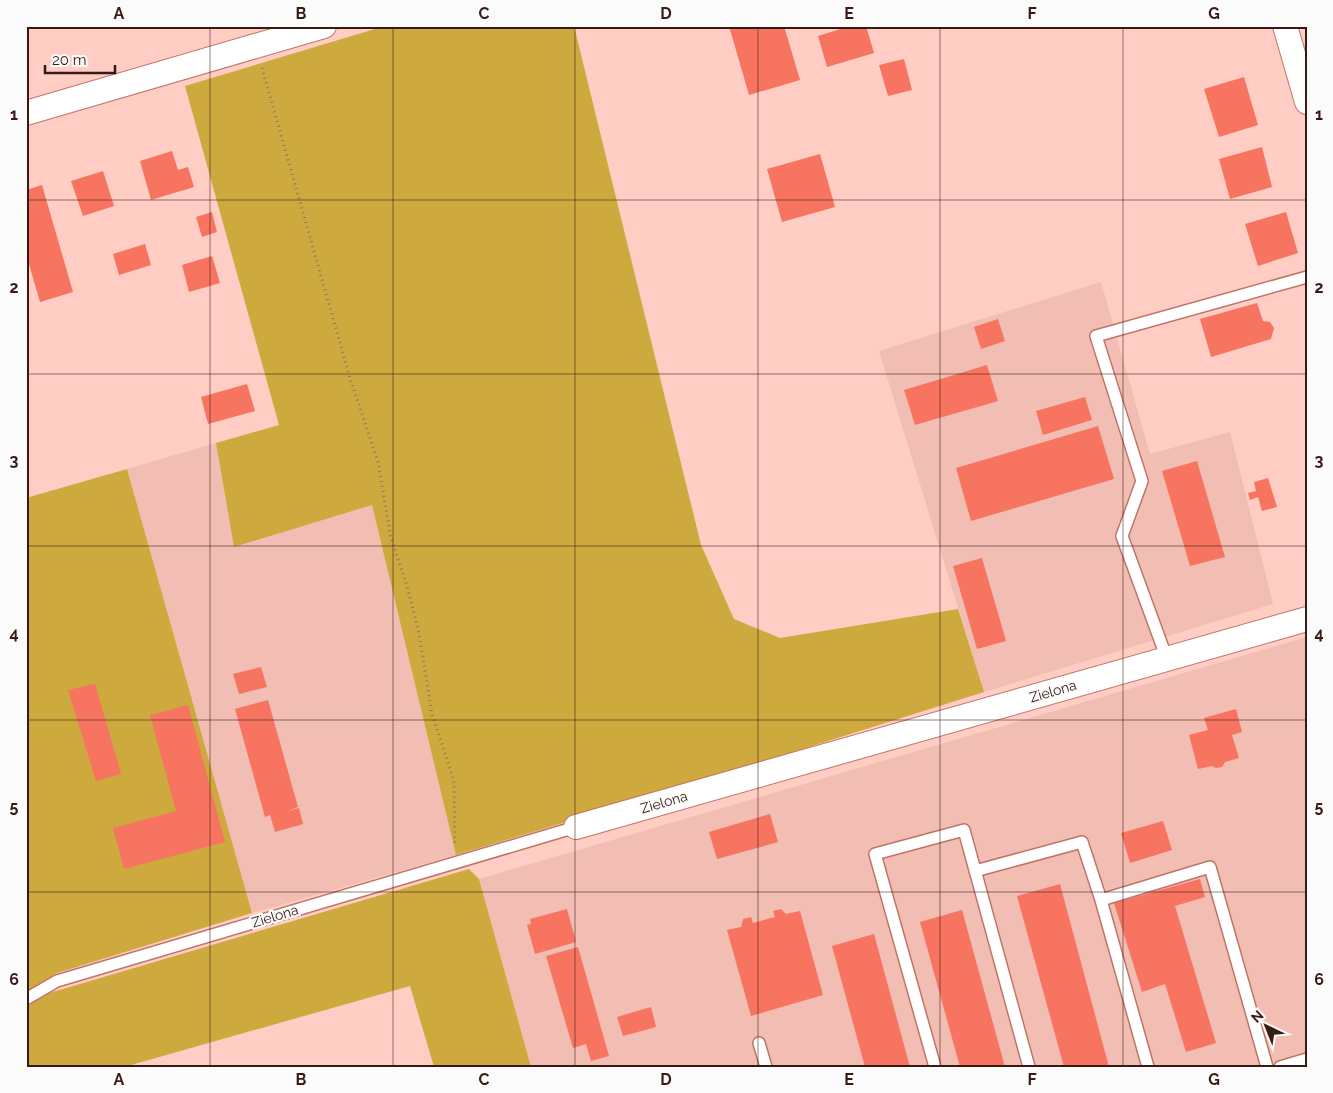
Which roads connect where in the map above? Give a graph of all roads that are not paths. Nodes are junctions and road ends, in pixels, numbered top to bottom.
1 (324, 26) edge
2 (1285, 26) edge
3 (1307, 102) edge
4 (26, 113) edge
5 (1307, 278) edge
6 (1307, 619) edge
7 (1167, 659) junction
8 (576, 827) joint
9 (975, 870) junction
10 (1101, 900) junction
11 (26, 999) edge
12 (759, 1043) dead end
13 (1307, 1059) edge
14 (766, 1067) edge
15 (935, 1067) edge
16 (1029, 1067) edge
17 (1148, 1067) edge
18 (1267, 1067) edge
19 (1280, 1067) edge

1 - 4 street
2 - 3 street
5 - 7 lane
6 - 7 street, Zielona
7 - 8 street, Zielona
8 - 11 lane, Zielona
9 - 10 lane
9 - 15 lane
9 - 16 lane
10 - 17 lane
10 - 18 lane
12 - 14 lane
13 - 19 lane

